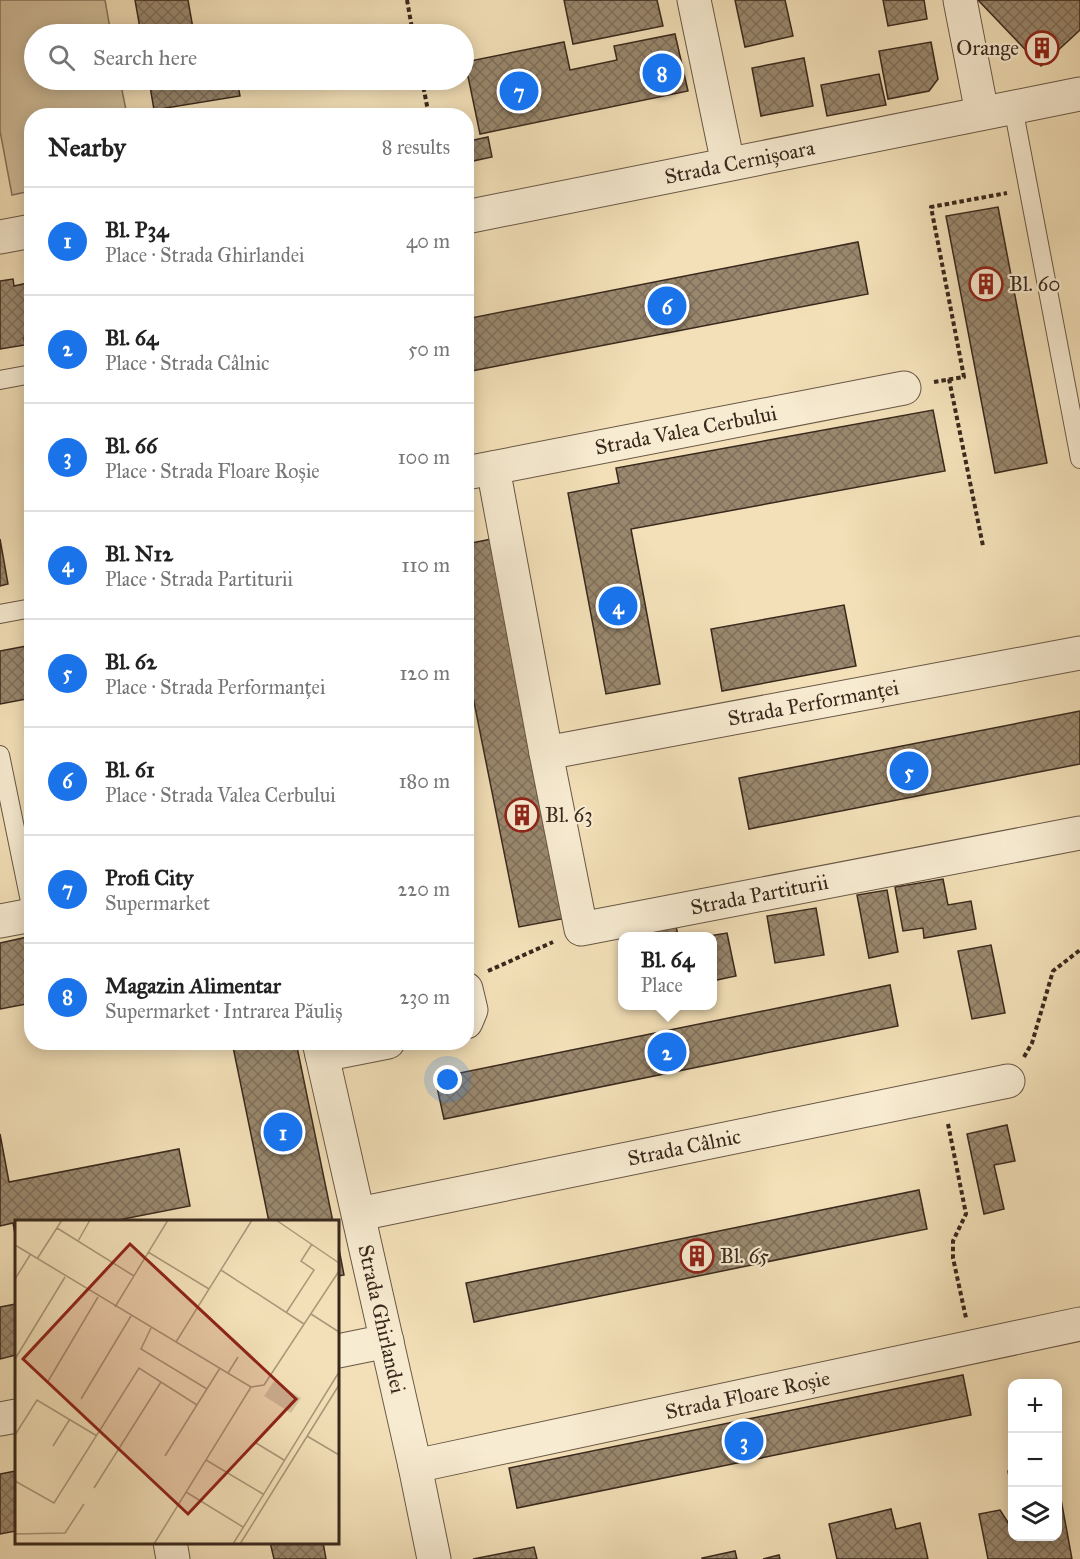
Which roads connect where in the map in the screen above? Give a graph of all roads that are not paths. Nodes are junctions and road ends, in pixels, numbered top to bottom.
1 (694, 0) edge
2 (960, 0) edge
3 (1080, 94) edge
4 (997, 110) junction
5 (728, 164) junction
6 (474, 215) edge
7 (24, 232) edge
8 (0, 237) edge
9 (24, 376) edge
10 (0, 380) edge
11 (904, 388) dead end
12 (1080, 459) edge
13 (480, 470) edge
14 (24, 610) edge
15 (0, 614) edge
16 (1080, 653) edge
17 (546, 753) junction
18 (0, 755) edge
19 (1080, 833) edge
20 (24, 874) edge
21 (24, 915) edge
22 (0, 921) edge
23 (477, 980) edge
24 (474, 995) edge
25 (321, 1050) edge
26 (1008, 1081) road end
27 (359, 1214) junction
28 (1080, 1324) edge
29 (387, 1341) junction
30 (339, 1351) edge
31 (15, 1416) edge
32 (0, 1419) edge
33 (415, 1466) junction
34 (170, 1544) edge
35 (173, 1559) edge
36 (434, 1559) edge

1 - 5 street
2 - 4 street
3 - 4 street, Strada Cernișoara
4 - 5 street, Strada Cernișoara
4 - 12 lane
5 - 6 street, Strada Cernișoara
7 - 8 street
9 - 10 lane
11 - 13 street, Strada Valea Cerbului
13 - 17 street
14 - 15 lane
16 - 17 street, Strada Performanței
17 - 19 street, Strada Partiturii
18 - 20 lane
21 - 22 street
23 - 24 street
25 - 27 street, Strada Ghirlandei
26 - 27 street, Strada Câlnic
27 - 29 street, Strada Ghirlandei
28 - 33 street, Strada Floare Roșie
29 - 30 street
29 - 33 street, Strada Ghirlandei
31 - 32 street
33 - 36 street, Strada Ghirlandei
34 - 35 street

